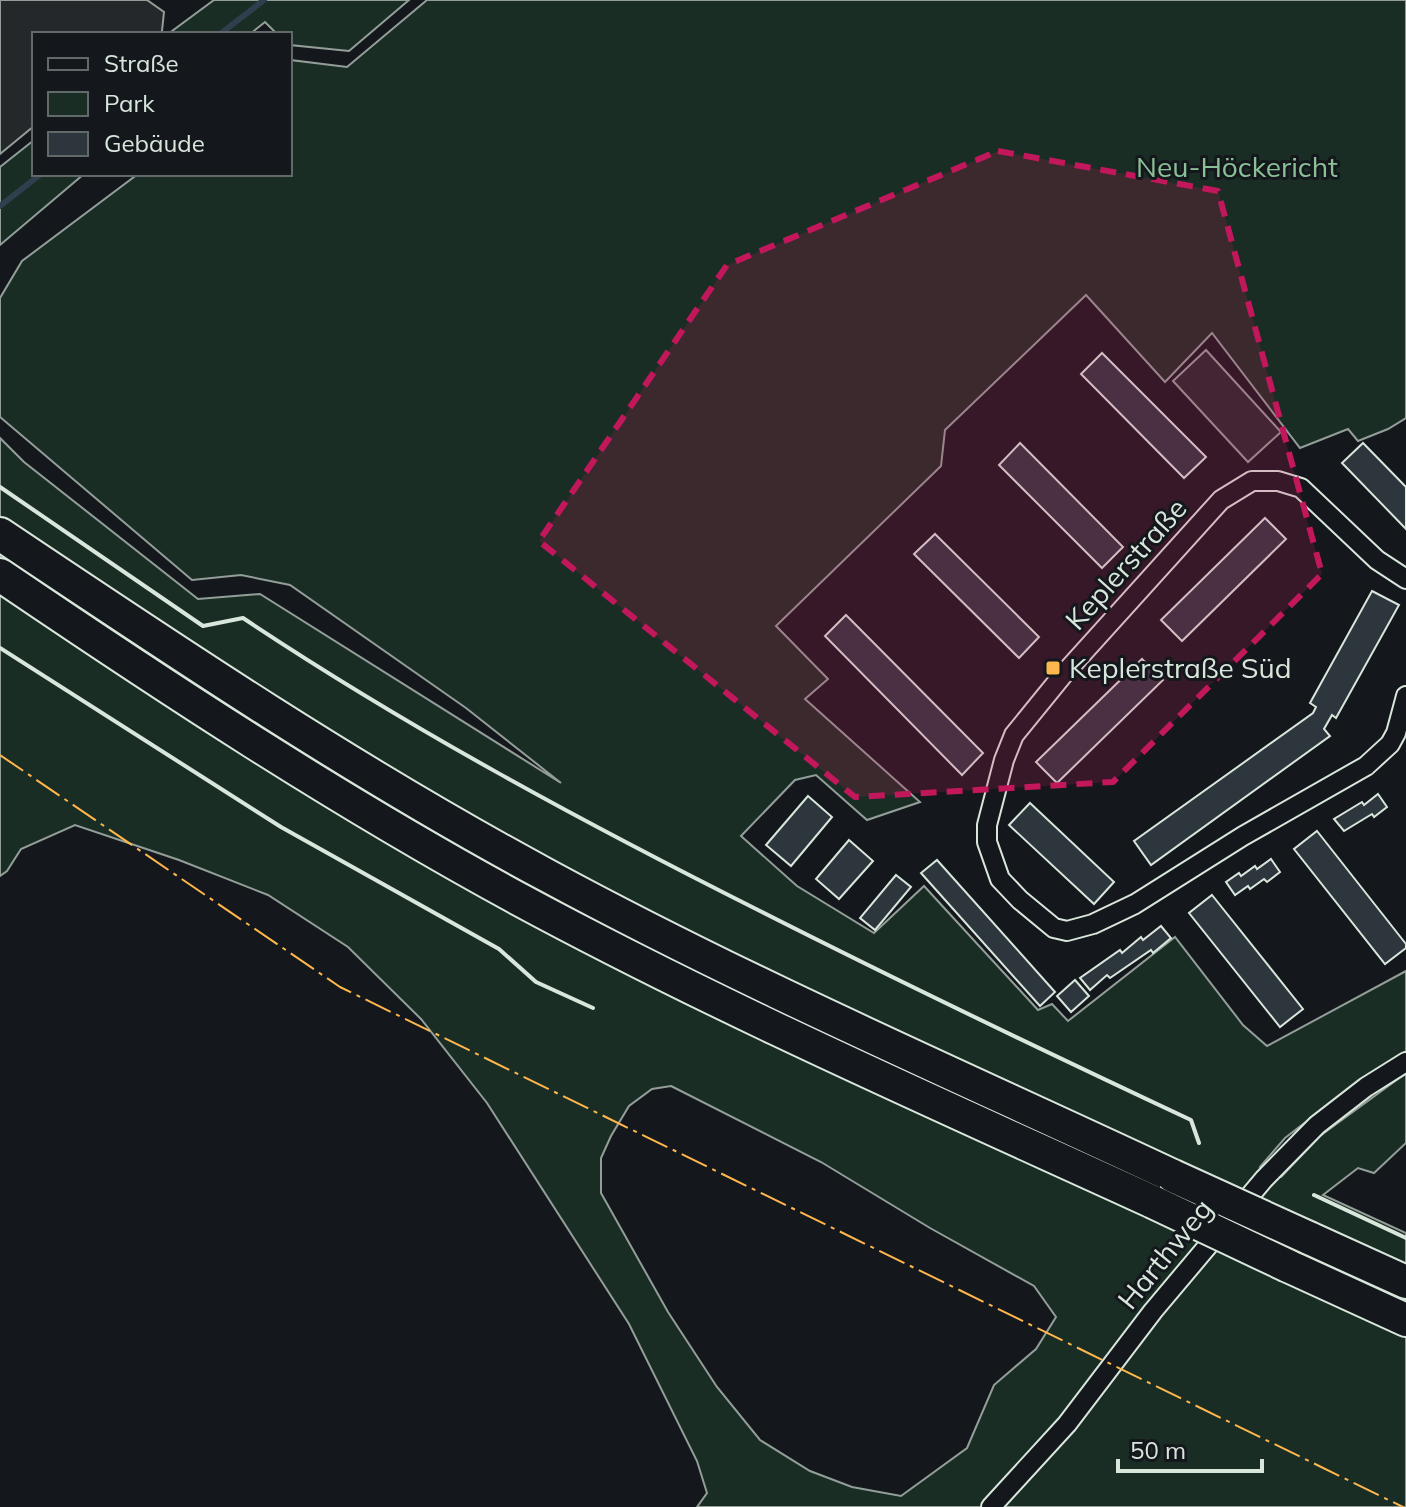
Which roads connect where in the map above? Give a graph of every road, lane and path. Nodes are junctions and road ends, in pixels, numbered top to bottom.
1 (0, 534) edge
2 (0, 575) edge
3 (1406, 579) edge
4 (1406, 696) edge
5 (1406, 1062) edge
6 (1406, 1282) edge
7 (1406, 1320) edge
8 (991, 1507) edge

1 - 6 highway, bridge
2 - 7 highway, bridge
3 - 4 street, Keplerstraße
5 - 8 street, Harthweg

